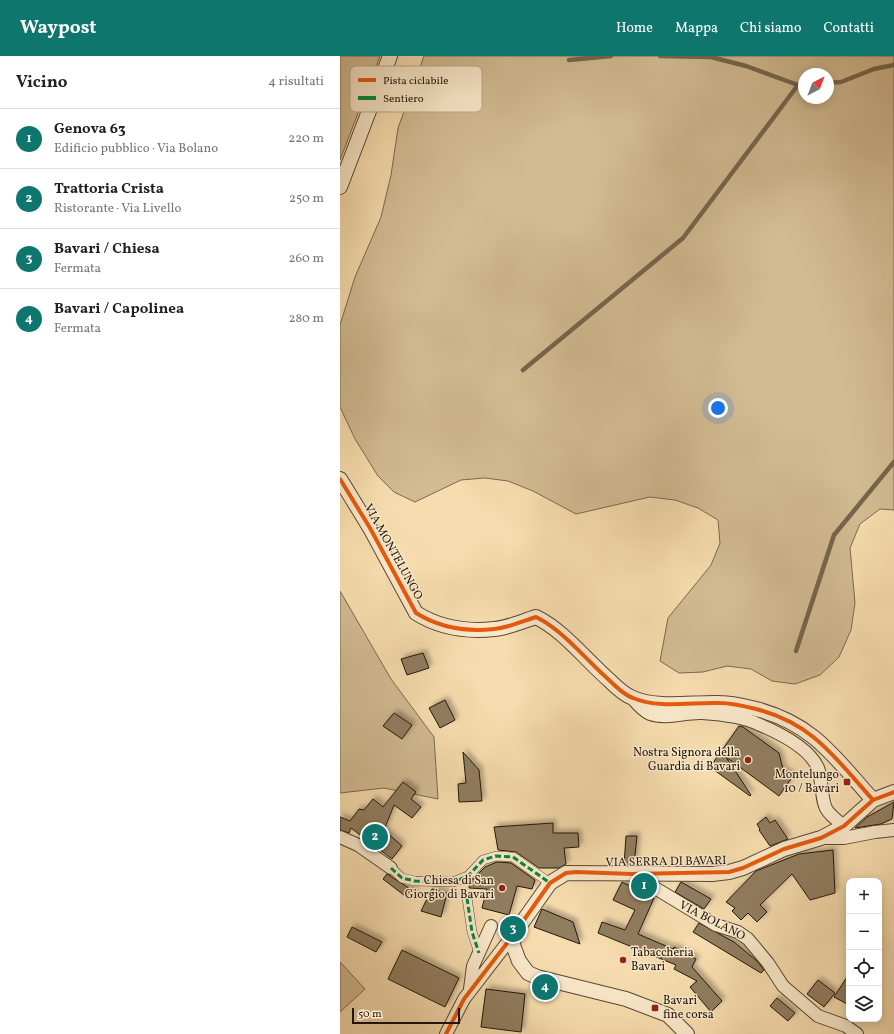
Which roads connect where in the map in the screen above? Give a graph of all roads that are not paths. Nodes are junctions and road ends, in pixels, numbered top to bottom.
1 (390, 56) edge
2 (386, 66) edge
3 (369, 112) edge
4 (340, 187) edge
5 (340, 479) edge
6 (632, 698) junction
7 (894, 792) edge
8 (874, 800) junction
9 (844, 826) junction
10 (894, 830) edge
11 (340, 837) edge
12 (821, 838) junction
13 (391, 868) joint
14 (632, 874) junction
15 (550, 883) junction
16 (467, 898) dead end
17 (491, 926) dead end
18 (514, 934) junction
19 (479, 953) junction
20 (470, 991) junction
21 (446, 1034) edge
22 (687, 1034) edge
23 (857, 1034) edge

1 - 2 street
3 - 4 street
5 - 6 street, VIA MONTELUNGO
6 - 8 street, VIA MONTELUNGO
6 - 9 street
7 - 8 street, VIA SERRA DI BAVARI
8 - 9 street, VIA SERRA DI BAVARI
9 - 12 street, VIA SERRA DI BAVARI
10 - 12 street
11 - 13 street
12 - 14 street, VIA SERRA DI BAVARI
13 - 15 street
14 - 15 street, VIA SERRA DI BAVARI
14 - 23 street, VIA BOLANO
15 - 18 street, VIA SERRA DI BAVARI
16 - 19 street
17 - 19 street
18 - 20 street
18 - 22 street
19 - 20 street
20 - 21 street

